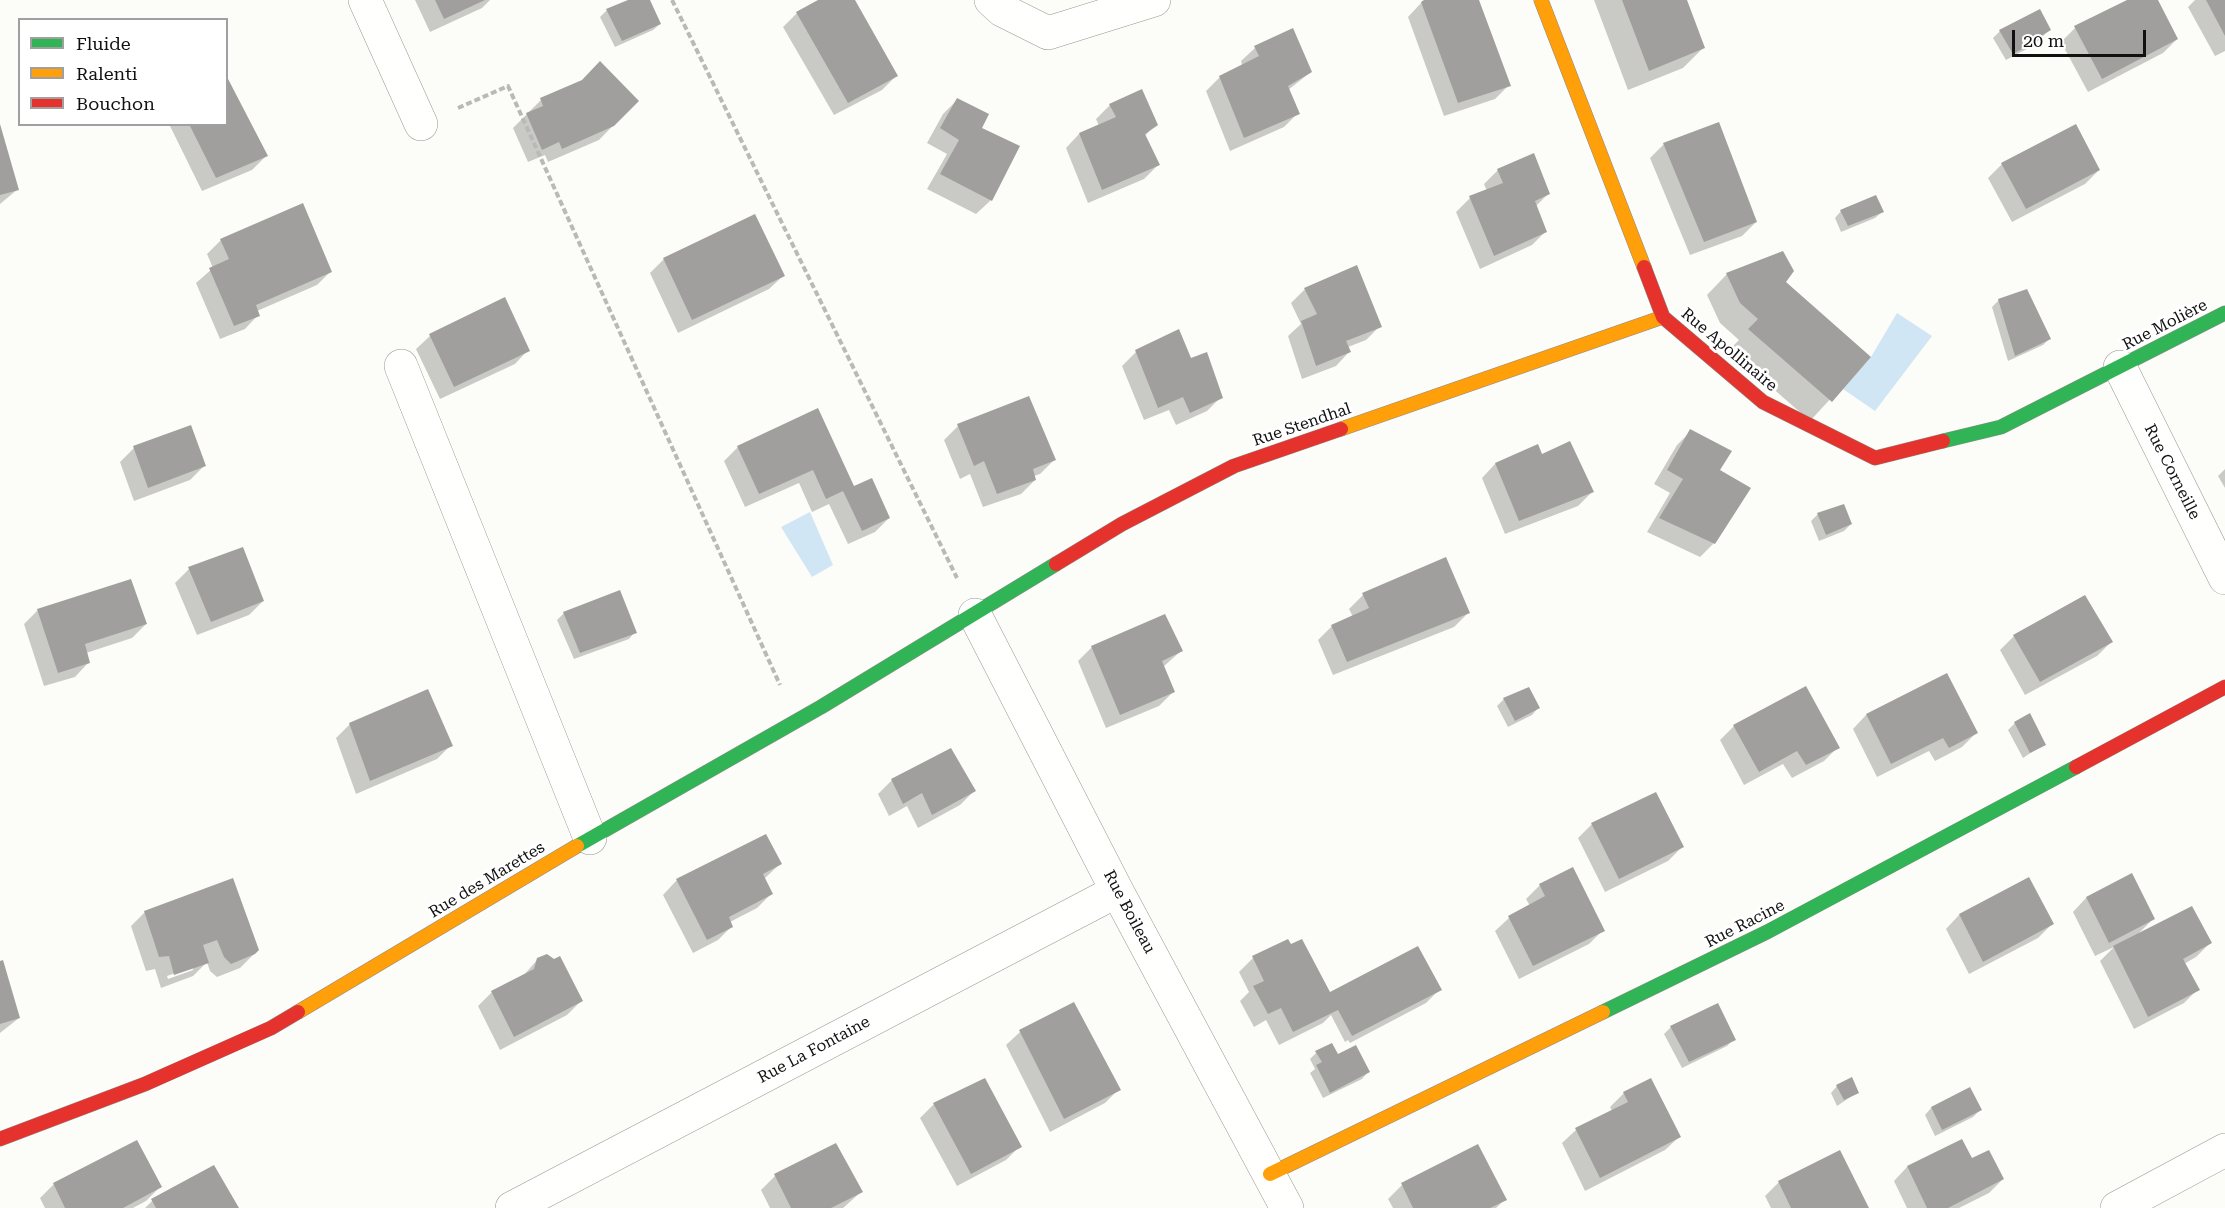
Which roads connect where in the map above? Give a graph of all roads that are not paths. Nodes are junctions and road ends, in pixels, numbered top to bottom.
1 (365, 0) edge
2 (991, 0) edge
3 (1154, 0) edge
4 (1541, 0) edge
5 (421, 124) road end
6 (2225, 313) edge
7 (1663, 316) junction
8 (401, 366) dead end
9 (2120, 367) junction
10 (2225, 578) edge
11 (975, 615) junction
12 (2225, 687) edge
13 (590, 838) junction
14 (1117, 891) junction
15 (0, 1138) edge
16 (2225, 1150) edge
17 (1270, 1174) junction
18 (512, 1208) edge
19 (1287, 1208) edge
20 (2117, 1208) edge

1 - 5 street
2 - 3 street
4 - 7 street, Rue Apollinaire
6 - 9 street, Rue Molière
7 - 9 street, Rue Apollinaire
7 - 11 street, Rue Stendhal
8 - 13 street
9 - 10 street, Rue Corneille
11 - 13 street, Rue des Marettes
11 - 14 street, Rue Boileau
12 - 17 street, Rue Racine
13 - 15 street, Rue des Marettes
14 - 17 street, Rue Boileau
14 - 18 street, Rue La Fontaine
16 - 20 street
17 - 19 street, Rue Boileau

